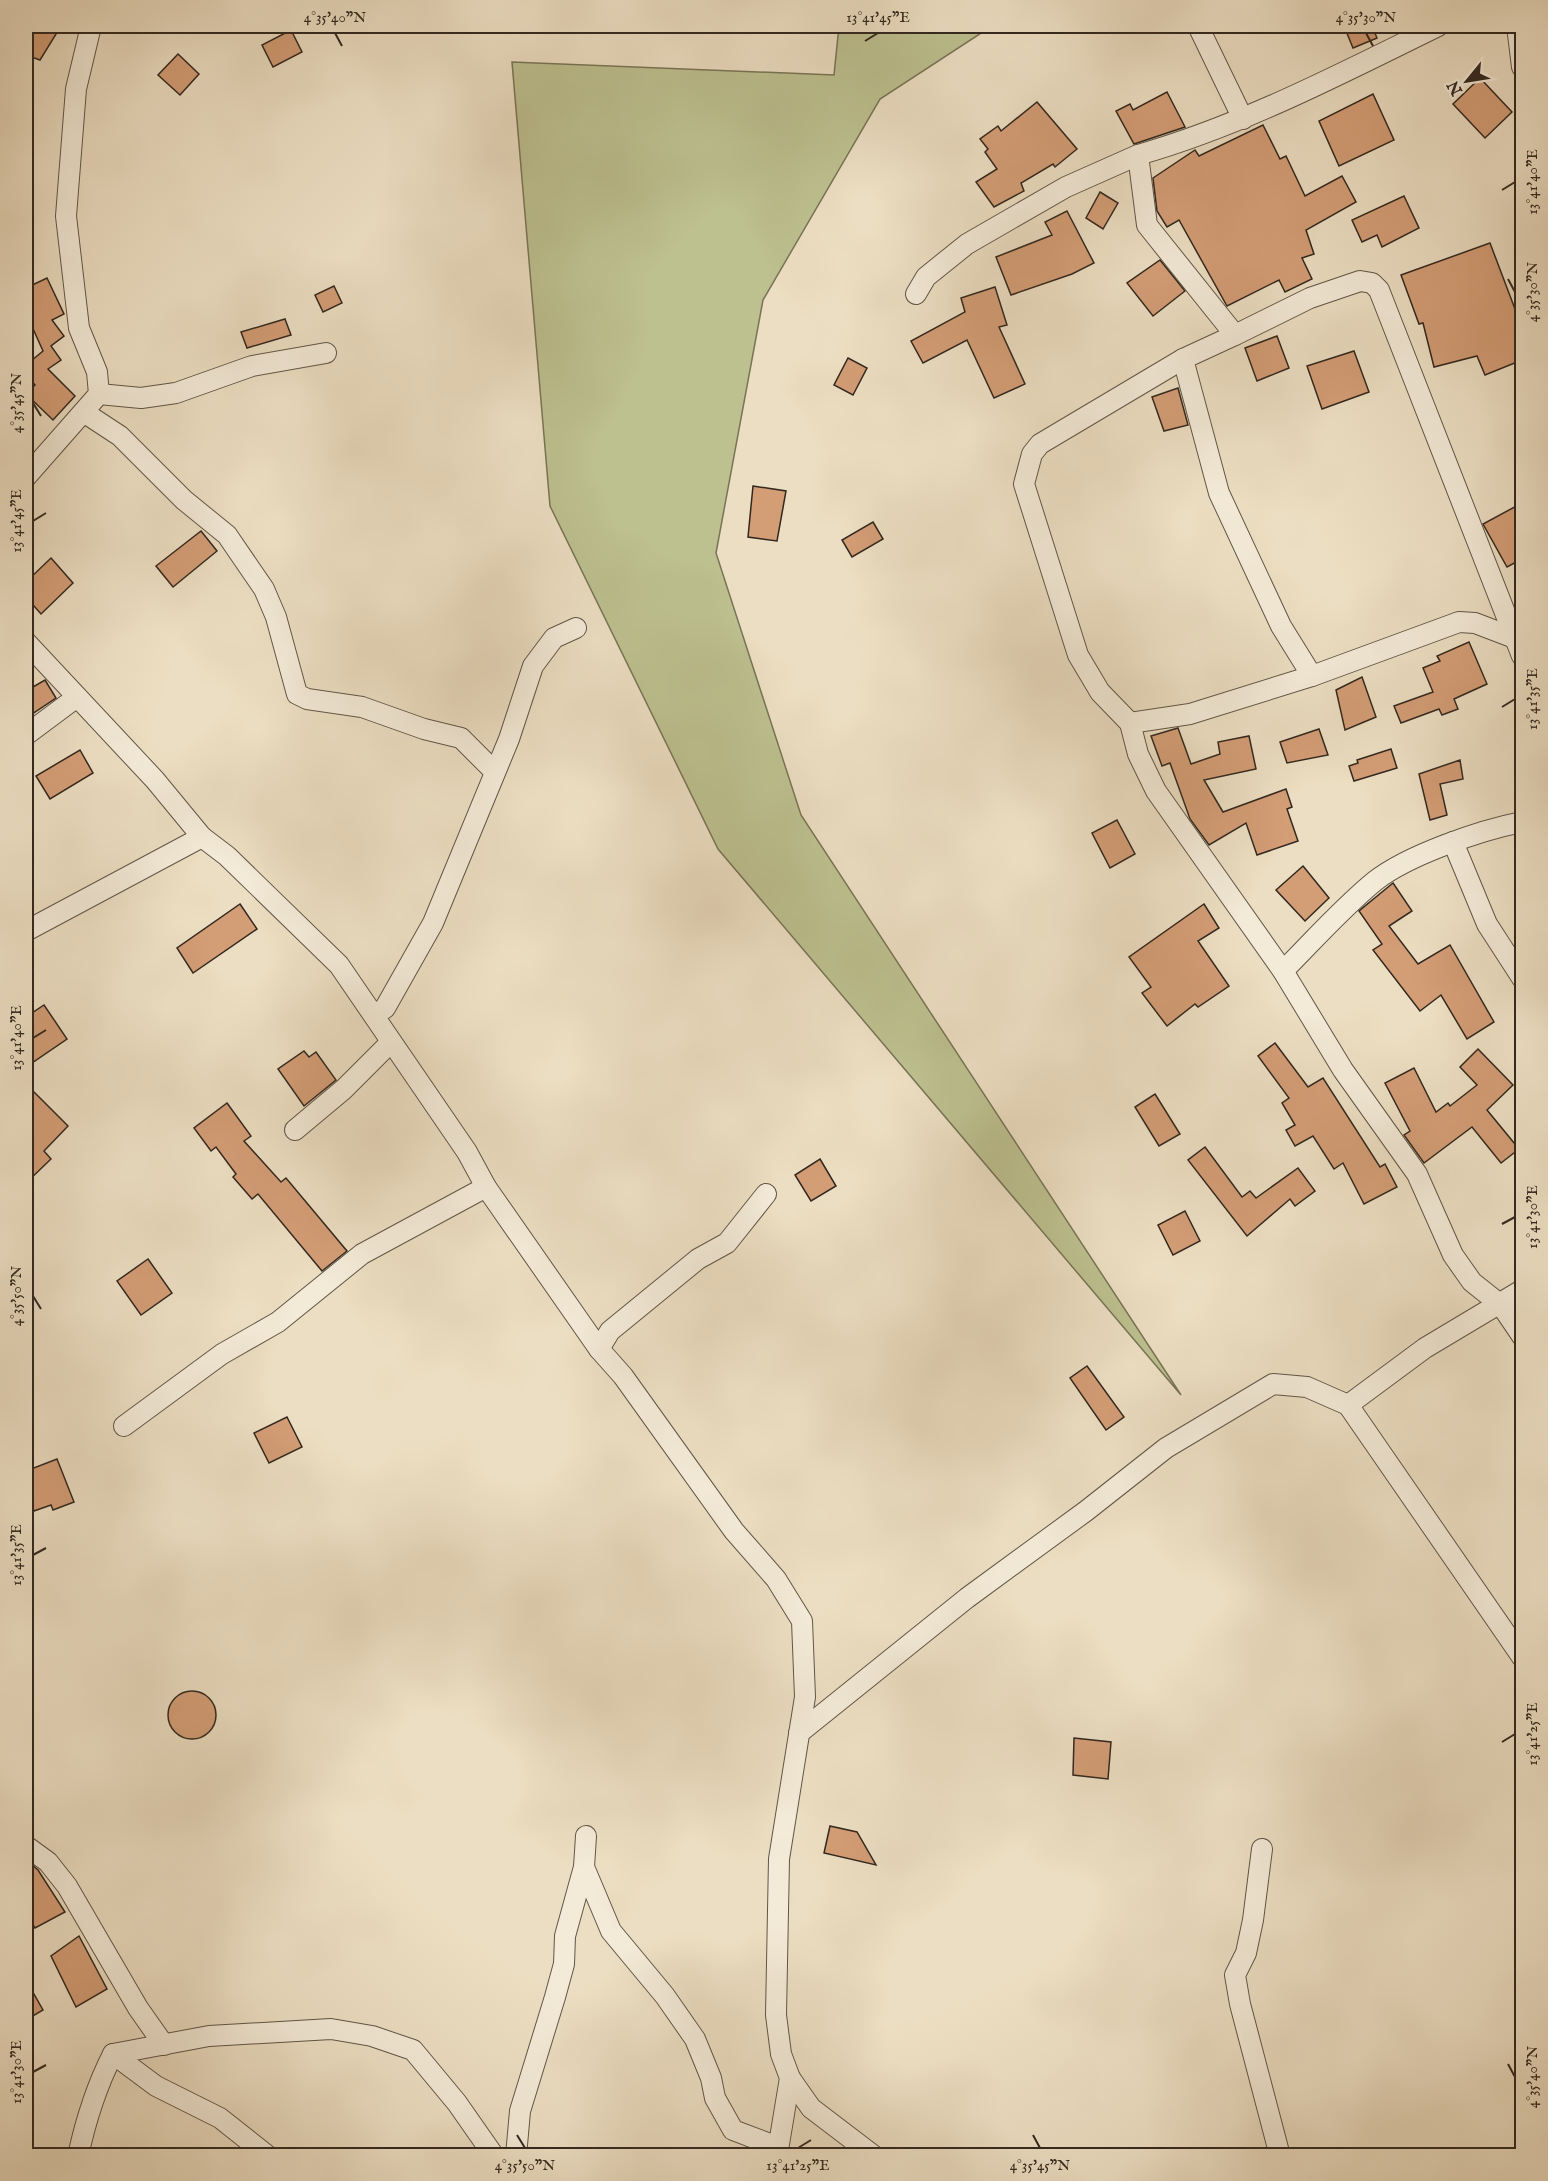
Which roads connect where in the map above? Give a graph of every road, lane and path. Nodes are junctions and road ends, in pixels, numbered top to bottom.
1 (92, 26) edge
2 (1198, 26) edge
3 (1438, 26) edge
4 (1517, 26) edge
5 (1522, 67) edge
6 (1243, 119) junction
7 (1138, 155) junction
8 (916, 294) dead end
9 (1235, 335) junction
10 (326, 353) dead end
11 (1183, 359) junction
12 (99, 394) junction
13 (85, 412) junction
14 (26, 477) edge
15 (576, 628) dead end
16 (26, 642) edge
17 (1520, 648) edge
18 (1312, 676) junction
19 (76, 697) junction
20 (1130, 723) junction
21 (26, 735) edge
22 (494, 771) junction
23 (1522, 822) edge
24 (202, 837) junction
25 (1453, 842) junction
26 (26, 931) edge
27 (1283, 971) junction
28 (1522, 978) edge
29 (375, 1015) junction
30 (391, 1042) junction
31 (295, 1130) dead end
32 (486, 1187) junction
33 (766, 1194) dead end
34 (1522, 1290) edge
35 (1501, 1305) junction
36 (1522, 1336) edge
37 (599, 1348) junction
38 (1348, 1405) junction
39 (124, 1426) dead end
40 (1522, 1657) edge
41 (799, 1733) junction
42 (586, 1836) dead end
43 (26, 1846) edge
44 (1262, 1849) dead end
45 (584, 1867) junction
46 (164, 2044) junction
47 (113, 2054) junction
48 (790, 2078) junction
49 (777, 2151) edge
50 (78, 2156) edge
51 (268, 2156) edge
52 (494, 2156) edge
53 (516, 2156) edge
54 (874, 2156) edge
55 (1280, 2156) edge

1 - 12 street
2 - 6 street
3 - 6 street
4 - 5 street
6 - 7 street
7 - 8 street
7 - 9 street
9 - 11 street
9 - 17 street
10 - 12 street
11 - 18 street
11 - 20 street
12 - 13 street
13 - 14 street
13 - 22 street
15 - 22 street
16 - 19 street
17 - 18 street
18 - 20 street
19 - 21 street
19 - 24 street
20 - 27 street
22 - 29 street
23 - 25 street
24 - 26 street
24 - 29 street
25 - 27 street
25 - 28 street
27 - 35 street
29 - 30 street
30 - 31 street
30 - 32 street
32 - 37 street
32 - 39 street
33 - 37 street
34 - 35 street
35 - 36 street
35 - 38 street
37 - 41 street
38 - 40 street
38 - 41 street
41 - 48 street
42 - 45 street
43 - 46 street
44 - 55 street
45 - 49 street
45 - 53 street
46 - 47 street
46 - 52 street
47 - 50 street
47 - 51 street
48 - 49 street
48 - 54 street

